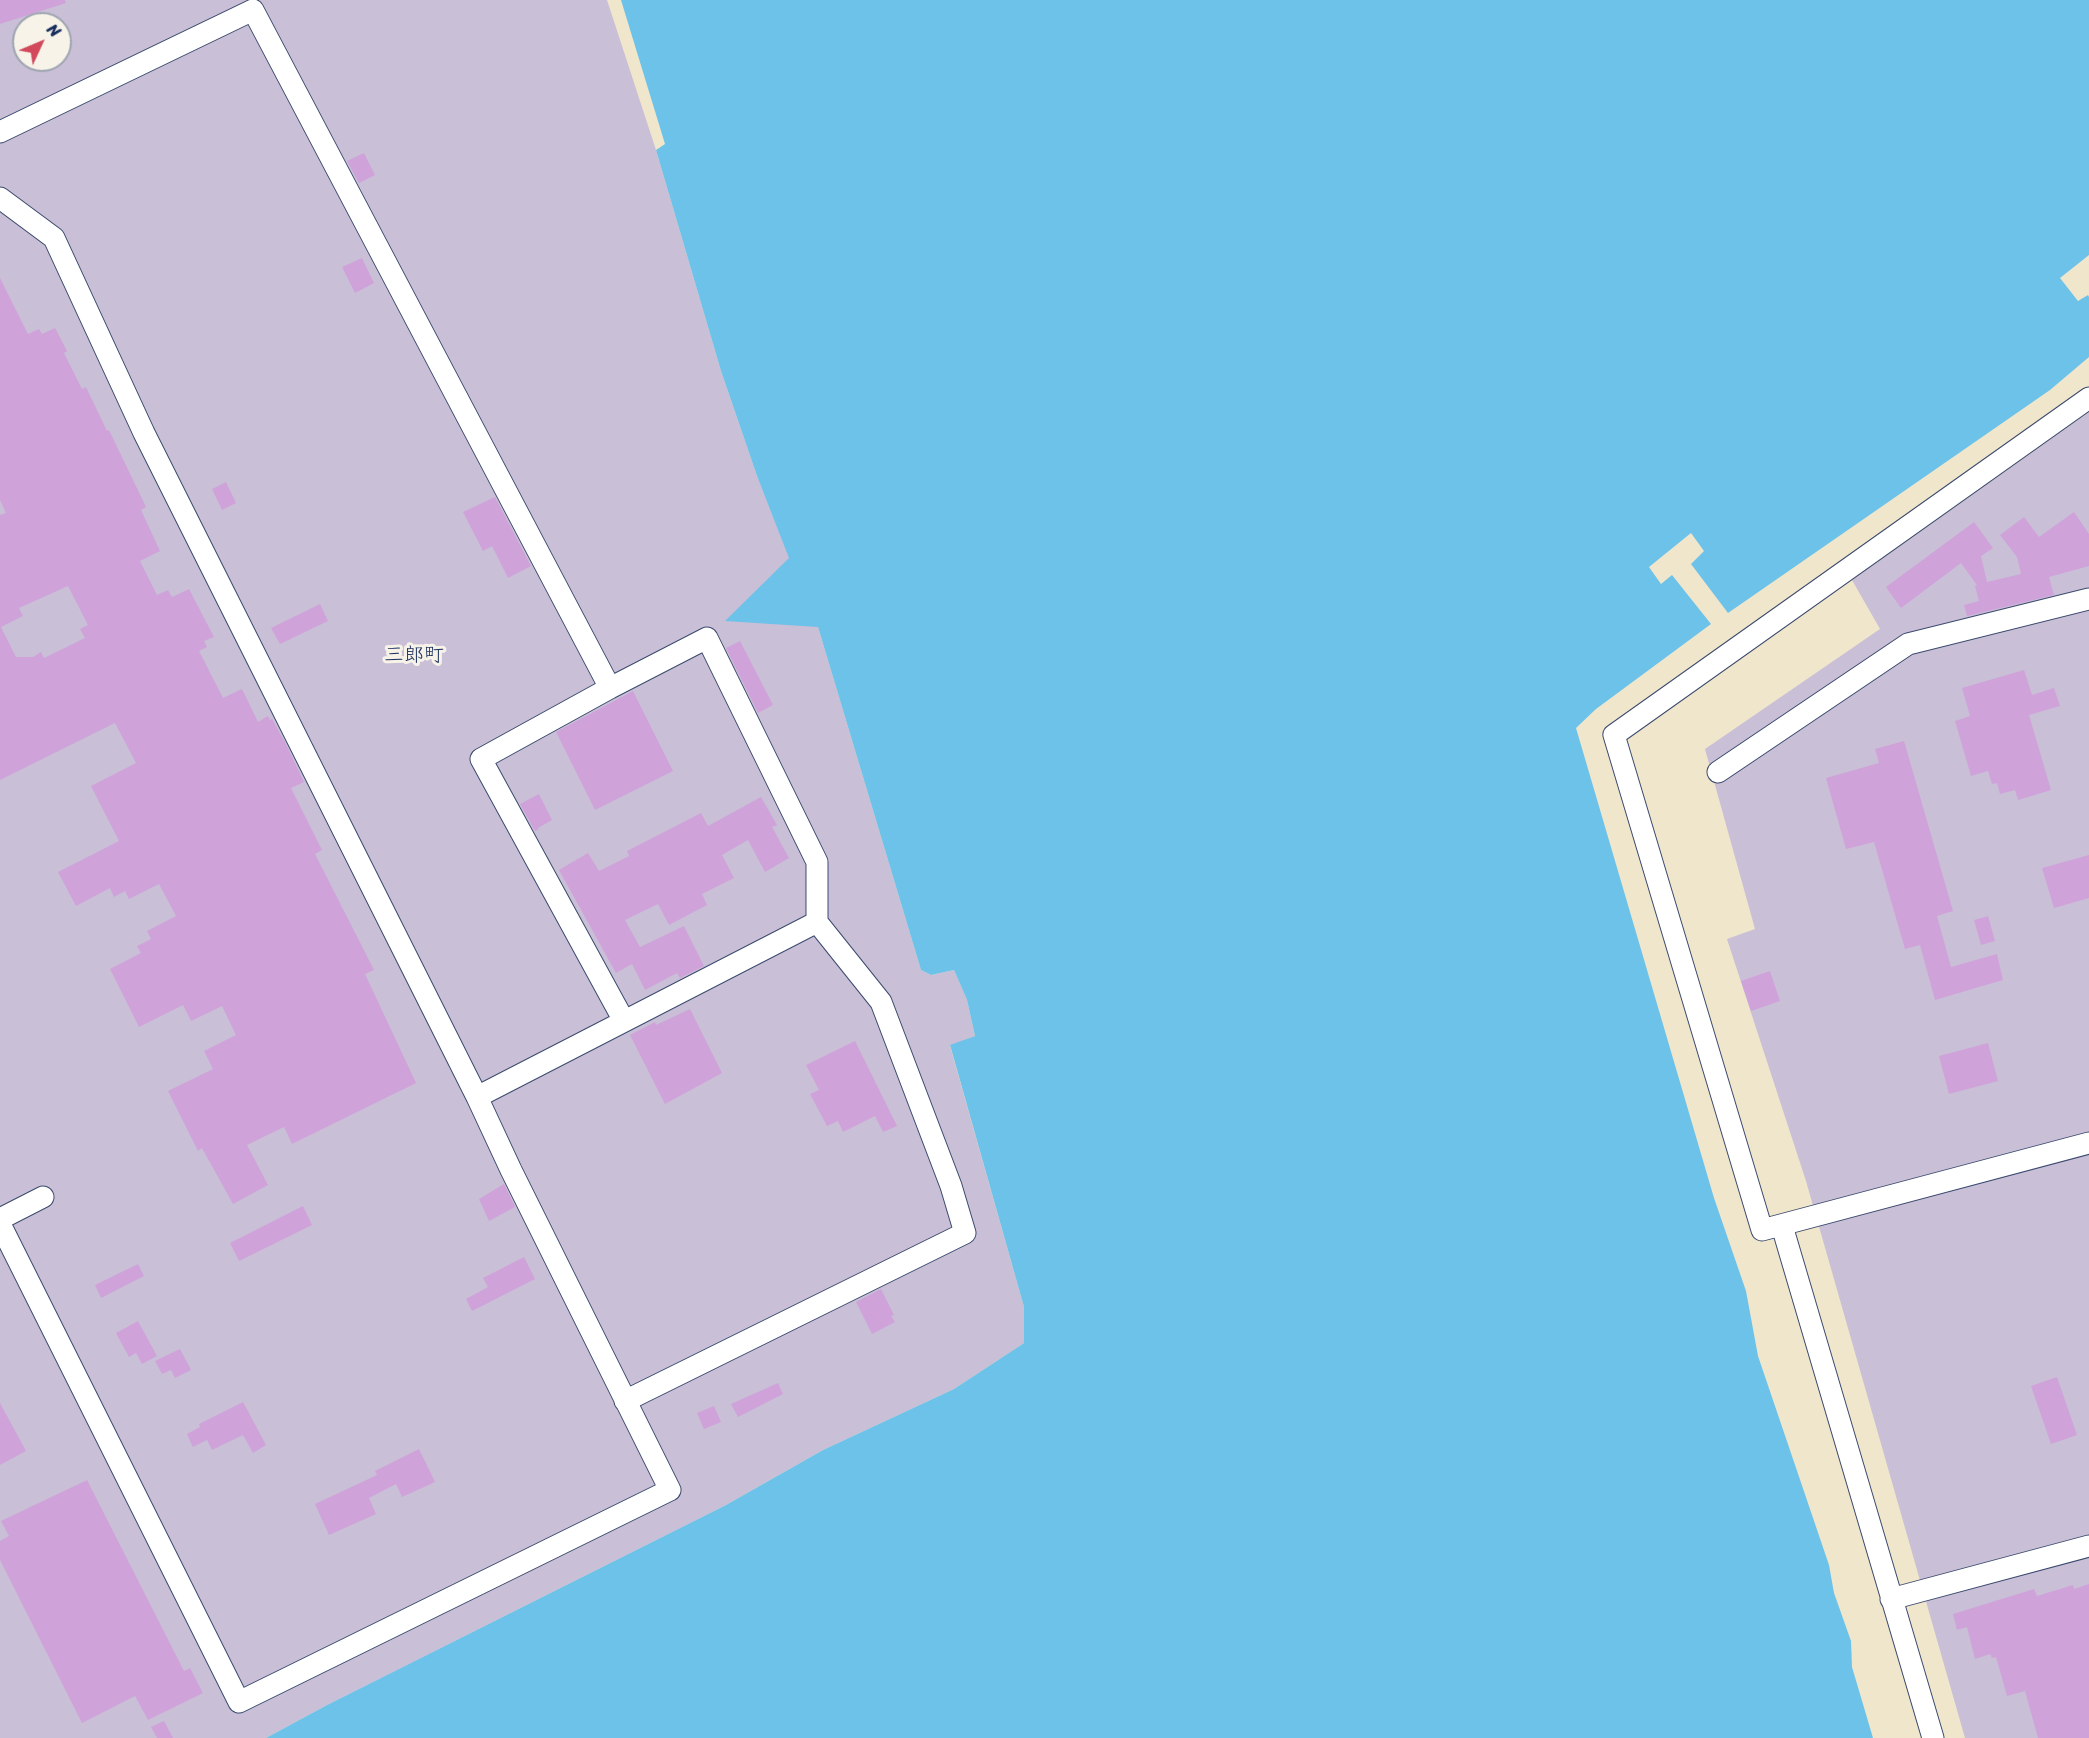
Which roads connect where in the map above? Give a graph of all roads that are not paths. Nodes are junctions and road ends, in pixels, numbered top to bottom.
1 (0, 132) edge
2 (0, 198) edge
3 (2089, 398) edge
4 (2089, 599) edge
5 (610, 688) junction
6 (1718, 772) dead end
7 (817, 922) junction
8 (624, 1021) junction
9 (477, 1097) junction
10 (2089, 1143) edge
11 (43, 1197) dead end
12 (0, 1219) edge
13 (0, 1224) edge
14 (1782, 1226) junction
15 (625, 1401) junction
16 (2089, 1546) edge
17 (1891, 1599) junction
18 (1933, 1738) edge

1 - 5 lane
2 - 9 lane
3 - 14 lane
4 - 6 lane
5 - 7 lane
5 - 8 lane
7 - 8 lane
7 - 15 lane
8 - 9 lane
9 - 15 lane
10 - 14 lane
11 - 12 lane
13 - 15 lane
14 - 17 lane
16 - 17 lane
17 - 18 lane

